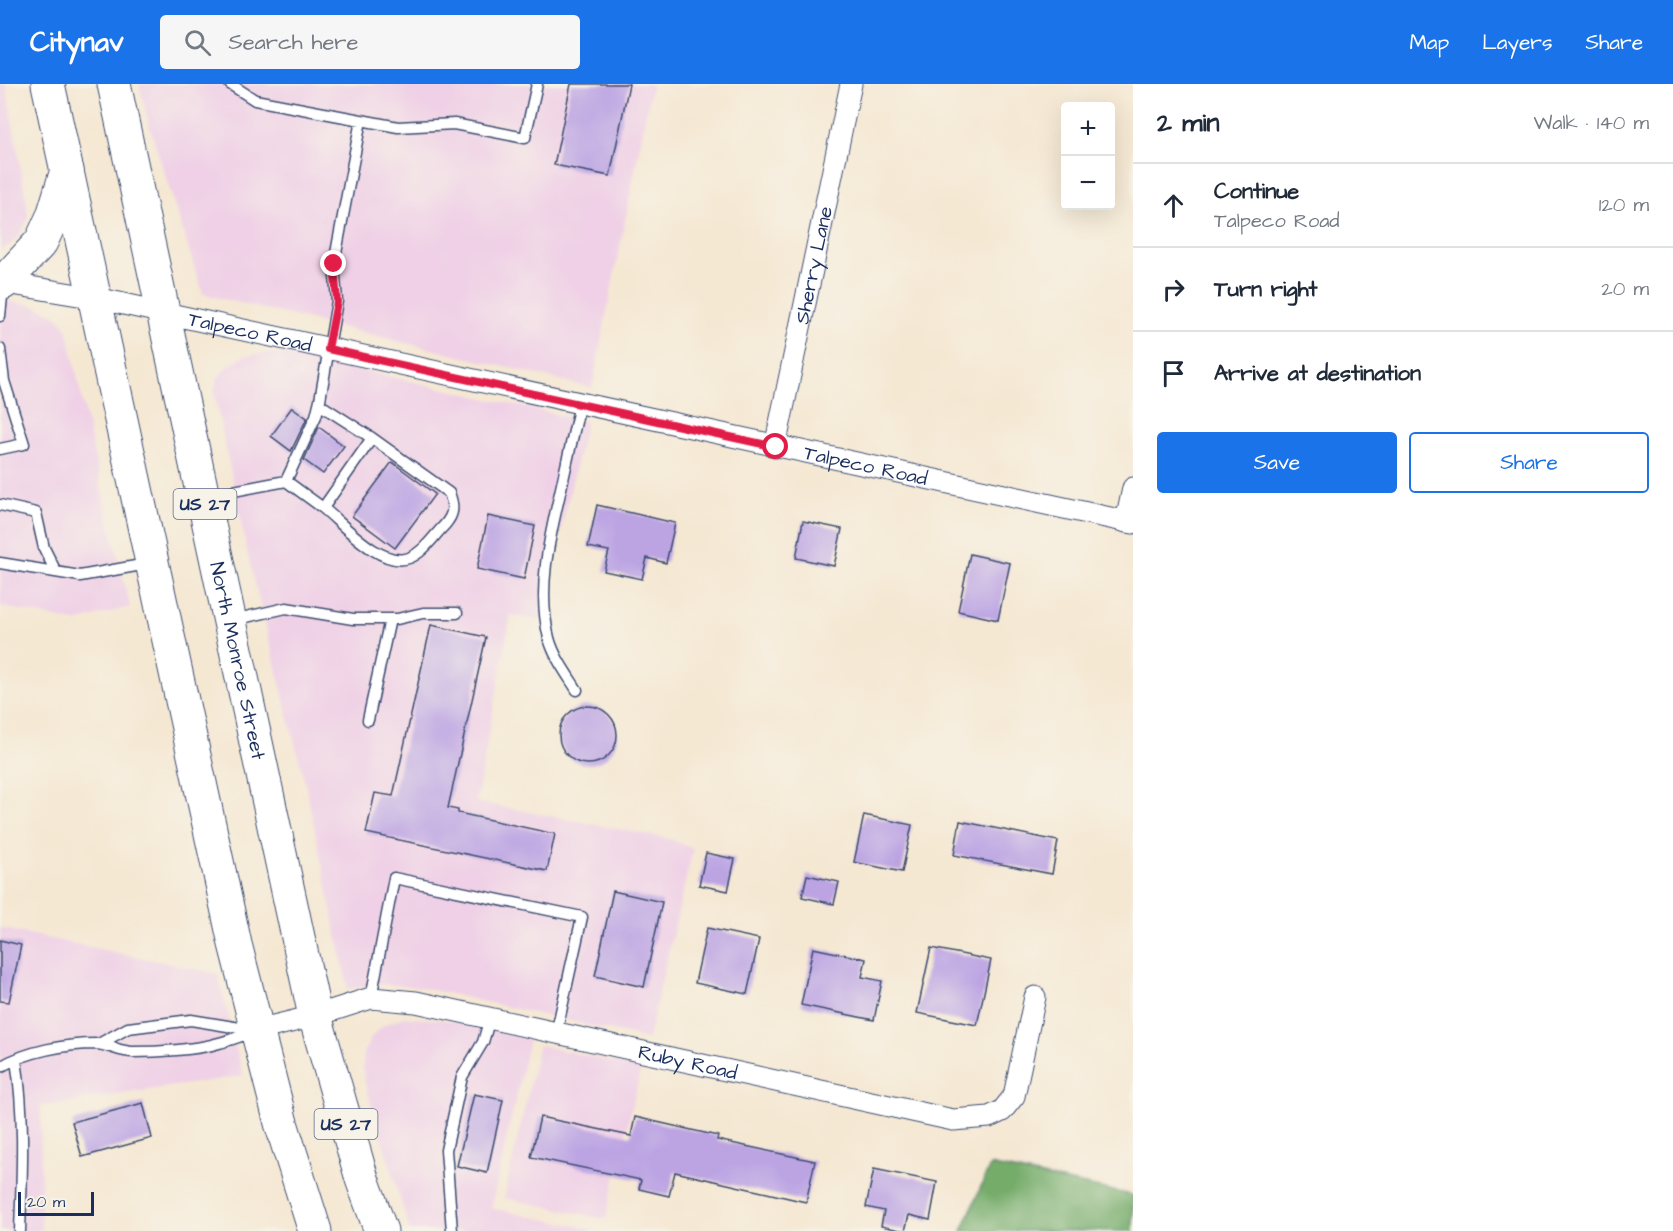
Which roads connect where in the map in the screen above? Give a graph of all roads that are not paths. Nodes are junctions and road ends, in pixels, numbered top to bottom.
1 (48, 84) edge
2 (114, 84) edge
3 (230, 84) edge
4 (537, 84) edge
5 (851, 84) edge
6 (361, 120) junction
7 (68, 169) junction
8 (2, 282) edge
9 (96, 298) junction
10 (164, 314) junction
11 (0, 316) edge
12 (0, 349) edge
13 (328, 349) junction
14 (319, 404) junction
15 (580, 404) junction
16 (12, 407) junction
17 (0, 410) edge
18 (372, 438) junction
19 (776, 447) junction
20 (0, 449) edge
21 (286, 481) junction
22 (1133, 488) edge
23 (204, 496) junction
24 (0, 506) edge
25 (323, 508) junction
26 (1129, 522) edge
27 (0, 563) edge
28 (153, 563) junction
29 (56, 573) junction
30 (457, 613) dead end
31 (390, 619) junction
32 (230, 621) junction
33 (577, 690) dead end
34 (368, 720) dead end
35 (1035, 997) dead end
36 (370, 998) junction
37 (315, 1016) junction
38 (490, 1018) junction
39 (257, 1030) junction
40 (556, 1034) junction
41 (99, 1044) junction
42 (16, 1059) junction
43 (0, 1067) edge
44 (21, 1231) edge
45 (315, 1231) edge
46 (381, 1231) edge
47 (452, 1231) edge

1 - 7 highway, US 27
2 - 10 highway, North Monroe Street / US 27
3 - 6 lane
4 - 6 lane
5 - 19 street, Sherry Lane
6 - 13 lane
7 - 8 highway
7 - 9 highway, US 27
8 - 9 street, Talpeco Road
8 - 11 lane
9 - 10 street, Talpeco Road
9 - 28 highway, US 27
10 - 13 street, Talpeco Road
10 - 23 highway, North Monroe Street / US 27
12 - 16 lane
13 - 14 lane
13 - 15 street, Talpeco Road
14 - 18 lane
14 - 21 lane
15 - 19 street, Talpeco Road
15 - 33 lane
16 - 17 lane
16 - 20 lane
18 - 25 lane
18 - 25 lane
19 - 26 street, Talpeco Road
21 - 23 lane
21 - 25 lane
22 - 26 street
23 - 32 highway, North Monroe Street / US 27
24 - 29 lane
27 - 29 lane
28 - 29 lane
28 - 39 highway, US 27
30 - 31 lane
31 - 32 lane
31 - 34 lane
32 - 37 highway, North Monroe Street / US 27
35 - 40 street, Ruby Road
36 - 37 street, Ruby Road
36 - 38 street, Ruby Road
36 - 40 lane
37 - 39 street, Ruby Road
37 - 46 highway, North Monroe Street / US 27
38 - 40 street, Ruby Road
38 - 47 lane
39 - 41 lane
39 - 41 lane
39 - 45 highway, US 27
41 - 42 lane
42 - 43 lane
42 - 44 lane

